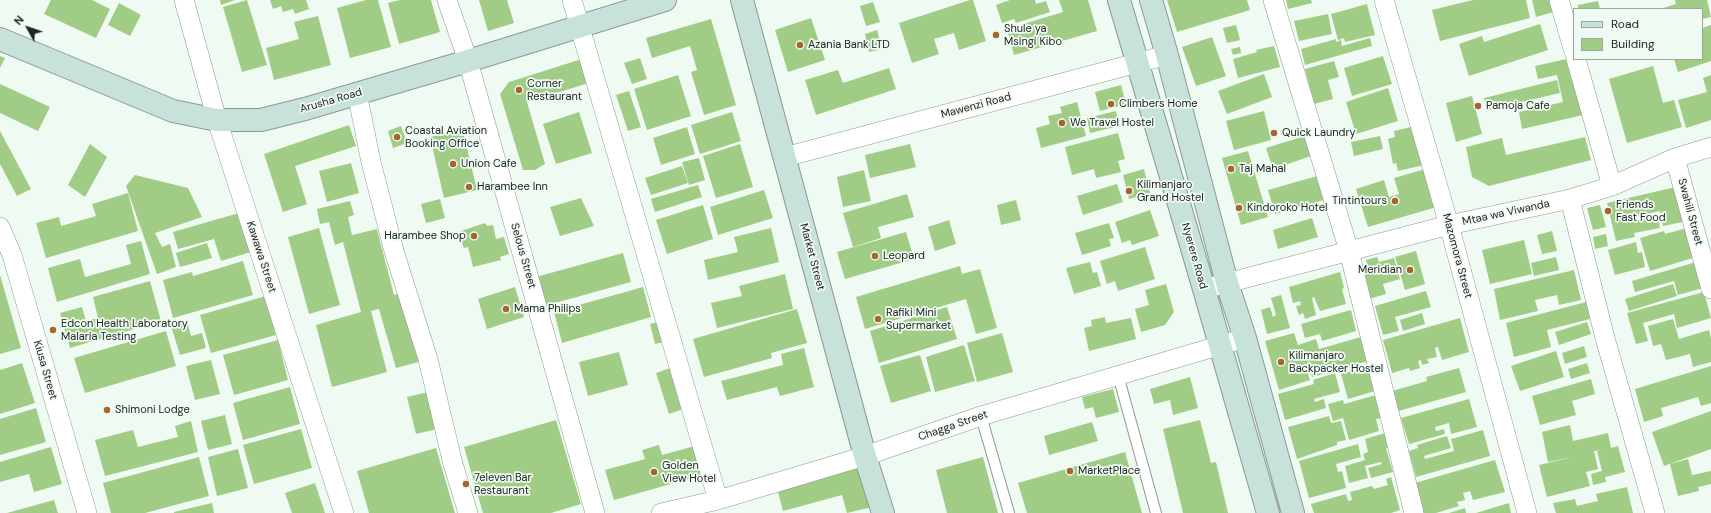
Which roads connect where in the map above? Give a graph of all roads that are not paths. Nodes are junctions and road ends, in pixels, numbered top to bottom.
1 (184, 0) edge
2 (447, 0) edge
3 (572, 0) edge
4 (665, 0) edge
5 (742, 0) edge
6 (1118, 0) edge
7 (1151, 0) edge
8 (1273, 0) edge
9 (1384, 0) edge
10 (1559, 0) edge
11 (581, 27) junction
12 (0, 39) edge
13 (1573, 49) edge
14 (1167, 55) junction
15 (1576, 60) edge
16 (468, 61) junction
17 (1138, 63) junction
18 (357, 93) junction
19 (217, 120) junction
20 (1711, 147) edge
21 (786, 157) junction
22 (1676, 158) junction
23 (1612, 186) junction
24 (1570, 199) junction
25 (1449, 225) junction
26 (0, 227) edge
27 (1349, 251) junction
28 (1227, 283) junction
29 (1204, 289) junction
30 (1711, 289) edge
31 (1245, 338) junction
32 (1220, 346) junction
33 (1118, 375) junction
34 (980, 416) junction
35 (865, 456) junction
36 (718, 500) junction
37 (87, 513) edge
38 (344, 513) edge
39 (468, 513) edge
40 (595, 513) edge
41 (661, 513) edge
42 (883, 513) edge
43 (1009, 513) edge
44 (1156, 513) edge
45 (1268, 513) edge
46 (1293, 513) edge
47 (1414, 513) edge
48 (1527, 513) edge
49 (1654, 513) edge

1 - 19 street, Kawawa Street
2 - 16 street, Selous Street
3 - 11 street
4 - 11 main road, Arusha Road
5 - 21 main road, Market Street
6 - 17 main road, Nyerere Road
7 - 14 main road
8 - 27 street
9 - 25 street, Mazomora Street
10 - 13 street
11 - 16 main road, Arusha Road
11 - 36 street
12 - 19 main road, Arusha Road
14 - 17 street, Mawenzi Road
14 - 28 main road
15 - 23 street
16 - 18 main road, Arusha Road
16 - 40 street, Selous Street
17 - 21 street, Mawenzi Road
17 - 29 main road, Nyerere Road
18 - 19 main road, Arusha Road
18 - 39 street
19 - 38 street, Kawawa Street
20 - 22 street, Mtaa wa Viwanda
21 - 35 main road, Market Street
22 - 23 street, Mtaa wa Viwanda
22 - 30 street, Swahili Street
23 - 24 street, Mtaa wa Viwanda
24 - 25 street, Mtaa wa Viwanda
24 - 49 street
25 - 27 street, Mtaa wa Viwanda
25 - 48 street, Mazomora Street
26 - 37 street, Kiusa Street
27 - 28 street, Mtaa wa Viwanda
27 - 47 street
28 - 29 street, Mtaa wa Viwanda
28 - 31 main road
29 - 32 main road, Nyerere Road
31 - 32 street, Chagga Street
31 - 46 main road
32 - 33 street, Chagga Street
32 - 45 main road, Nyerere Road
33 - 34 street, Chagga Street
33 - 44 lane
34 - 35 street, Chagga Street
34 - 43 lane
35 - 36 street, Chagga Street
35 - 42 main road, Market Street
36 - 41 street, Chagga Street

